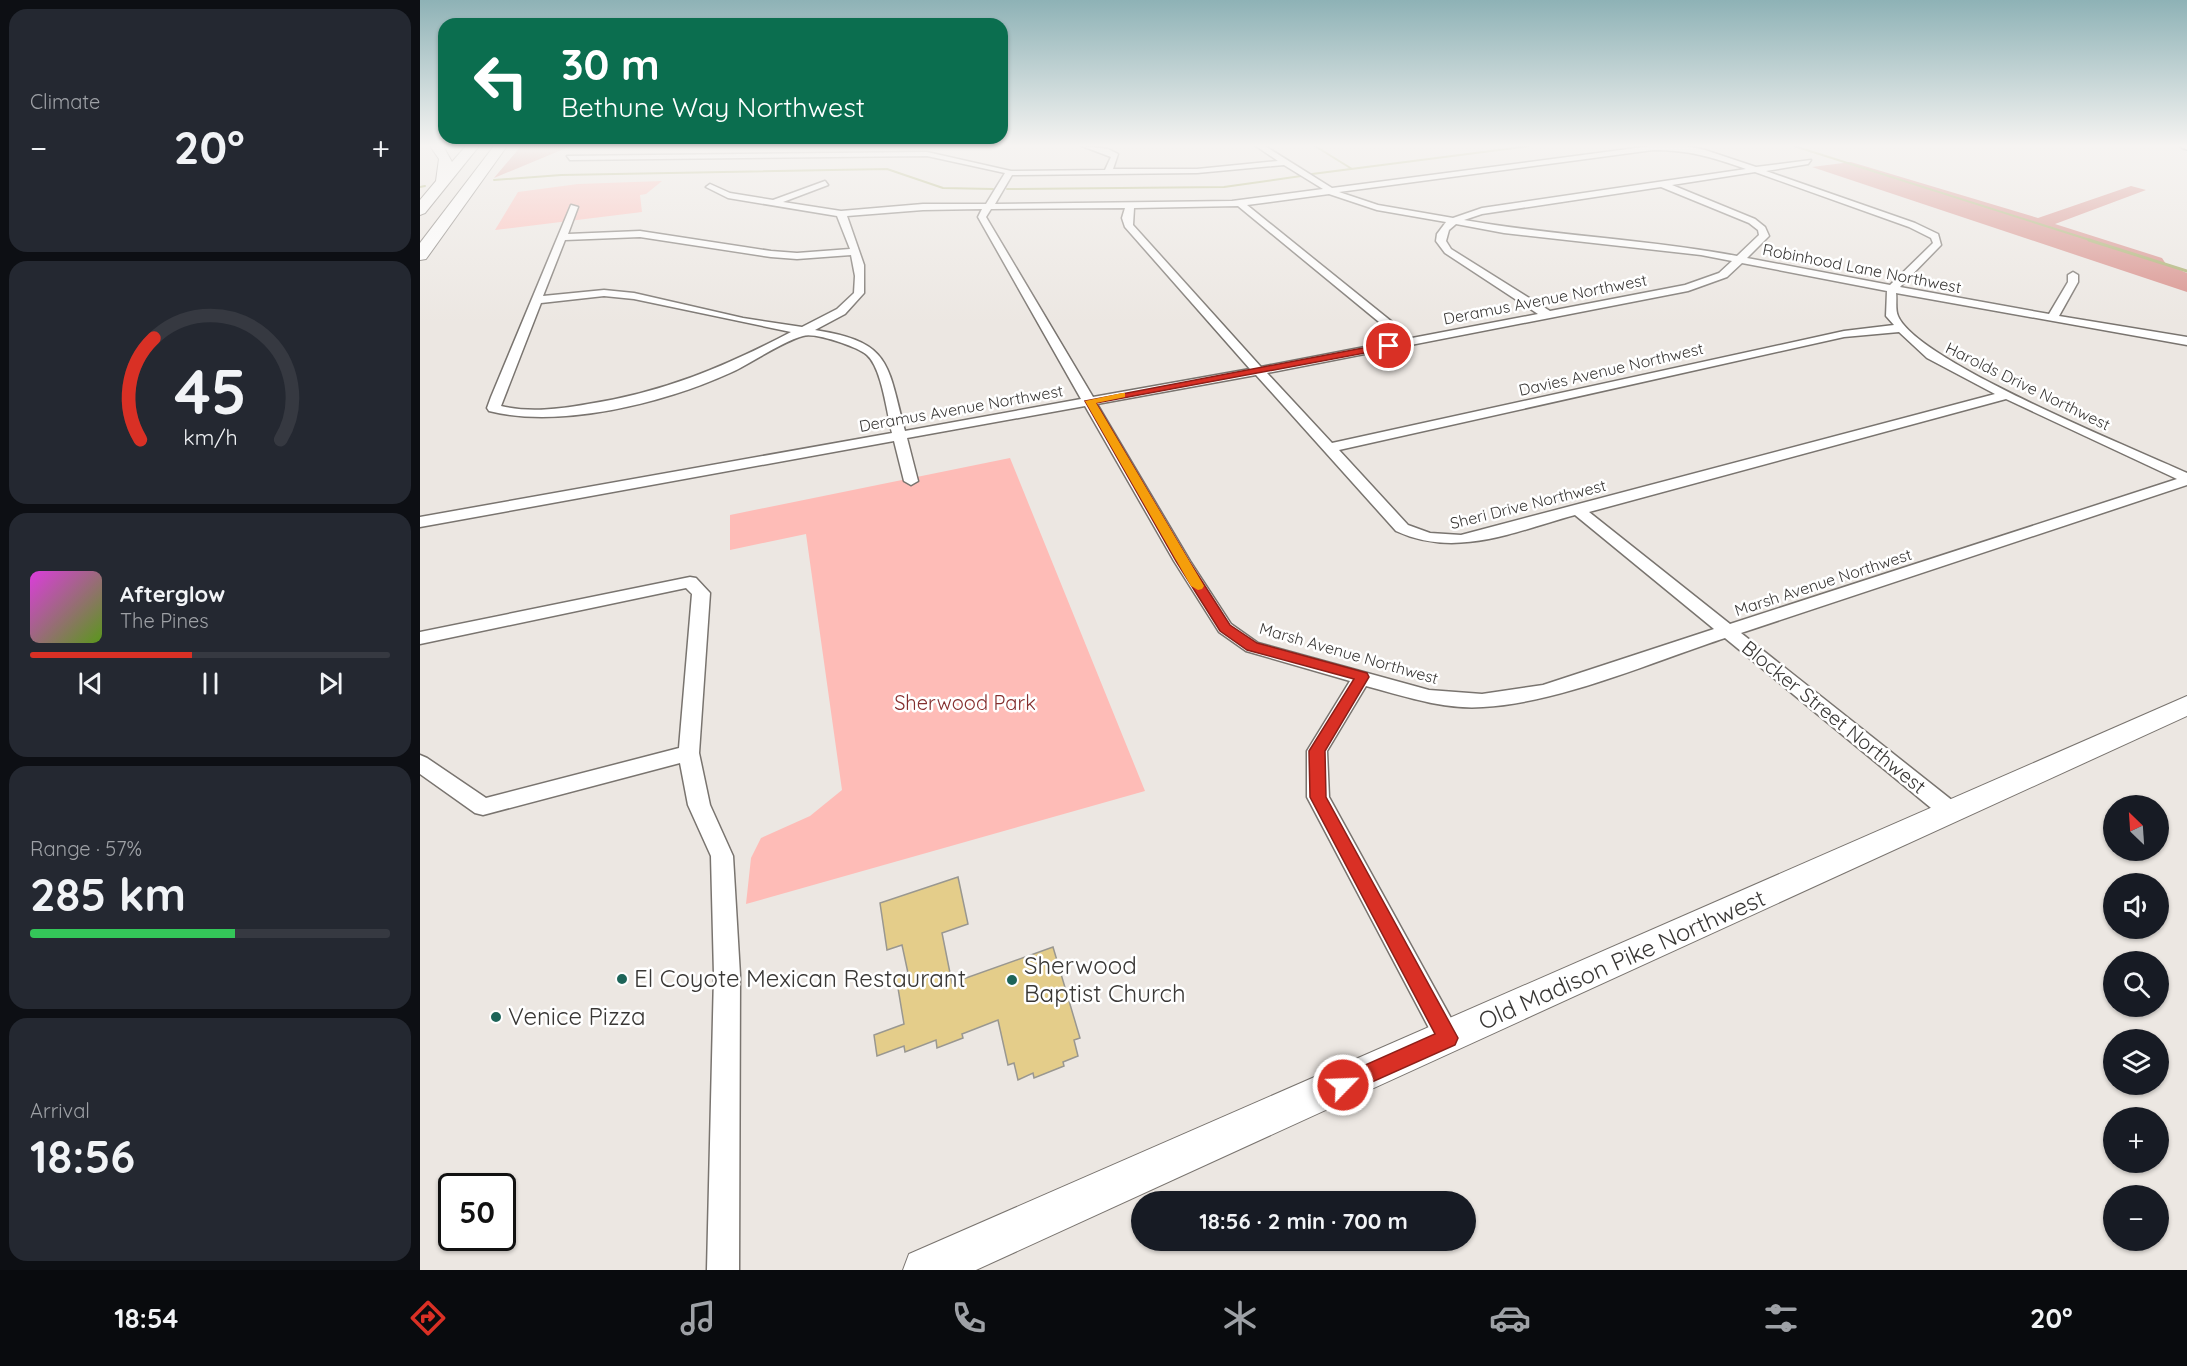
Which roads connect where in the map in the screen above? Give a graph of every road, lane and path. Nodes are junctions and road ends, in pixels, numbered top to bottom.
1 (458, 205) edge
2 (793, 205) edge
3 (1157, 205) edge
4 (1243, 205) edge
5 (1368, 205) edge
6 (1520, 205) edge
7 (1712, 205) edge
8 (1852, 205) edge
9 (1130, 206) junction
10 (574, 207) dead end
11 (987, 207) junction
12 (841, 214) junction
13 (1455, 221) junction
14 (563, 237) junction
15 (854, 252) junction
16 (420, 255) edge
17 (1740, 260) junction
18 (2073, 275) dead end
19 (1893, 290) junction
20 (536, 300) junction
21 (1548, 315) junction
22 (2052, 318) junction
23 (1901, 328) junction
24 (802, 331) junction
25 (2187, 341) edge
26 (1410, 342) junction
27 (1259, 371) junction
28 (2006, 395) junction
29 (1090, 401) junction
30 (901, 436) junction
31 (1330, 448) junction
32 (2187, 479) edge
33 (911, 481) dead end
34 (1578, 510) junction
35 (420, 522) edge
36 (1728, 632) junction
37 (420, 638) edge
38 (1362, 677) junction
39 (2187, 705) edge
40 (689, 753) junction
41 (420, 763) edge
42 (1950, 811) junction
43 (1448, 1038) junction
44 (723, 1270) edge
45 (925, 1270) edge

1 - 16 highway
2 - 12 street
3 - 9 street
4 - 26 street
5 - 13 street, Robinhood Lane Northwest
6 - 13 street
7 - 17 street, Deramus Avenue Northwest
8 - 19 street
9 - 11 street
9 - 27 street, Sheri Drive Northwest
10 - 14 street
11 - 12 street
11 - 29 street, Marsh Avenue Northwest
12 - 15 street
13 - 17 street, Robinhood Lane Northwest
13 - 21 street
14 - 15 street
14 - 20 street
15 - 24 street
17 - 19 street, Robinhood Lane Northwest
17 - 21 street, Deramus Avenue Northwest
18 - 22 street
19 - 22 street, Robinhood Lane Northwest
19 - 23 street, Harolds Drive Northwest
20 - 24 street
20 - 24 street
21 - 26 street, Deramus Avenue Northwest
22 - 25 street, Robinhood Lane Northwest
23 - 28 street, Harolds Drive Northwest
23 - 31 street, Davies Avenue Northwest
24 - 30 street
26 - 27 street, Deramus Avenue Northwest
27 - 29 street, Deramus Avenue Northwest
27 - 31 street, Sheri Drive Northwest
28 - 32 street, Harolds Drive Northwest
28 - 34 street, Sheri Drive Northwest
29 - 30 street, Deramus Avenue Northwest
29 - 38 street, Marsh Avenue Northwest
30 - 33 street
30 - 35 street, Deramus Avenue Northwest
31 - 34 street, Sheri Drive Northwest
32 - 36 street, Marsh Avenue Northwest
34 - 36 street, Blocker Street Northwest
36 - 38 street, Marsh Avenue Northwest
36 - 42 street, Blocker Street Northwest
37 - 40 street
38 - 43 street
39 - 42 main road, Old Madison Pike Northwest
40 - 41 street
40 - 44 street
42 - 43 main road, Old Madison Pike Northwest
43 - 45 main road, Old Madison Pike Northwest

